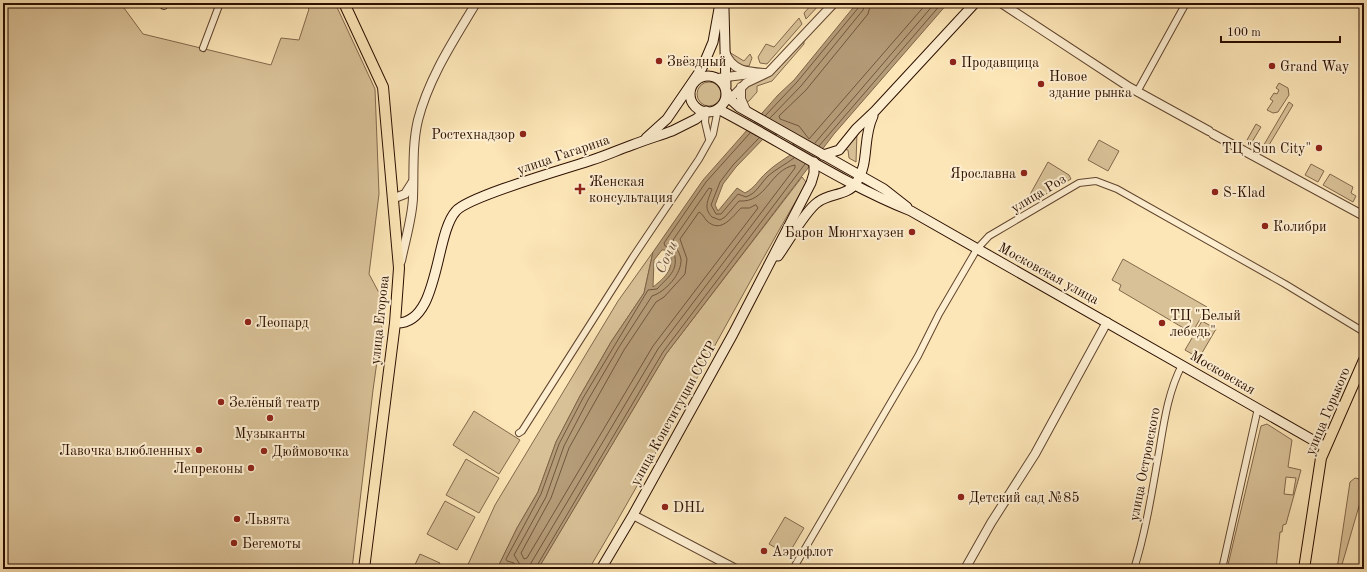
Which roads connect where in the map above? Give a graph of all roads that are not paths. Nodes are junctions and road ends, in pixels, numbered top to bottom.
1 (220, 3) edge
2 (344, 3) edge
3 (476, 3) edge
4 (720, 3) edge
5 (724, 3) edge
6 (834, 3) edge
7 (975, 3) edge
8 (1001, 3) edge
9 (1186, 3) edge
10 (203, 48) dead end
11 (724, 51) junction
12 (767, 73) junction
13 (722, 78) junction
14 (694, 83) junction
15 (741, 87) junction
16 (1137, 92) junction
17 (728, 93) junction
18 (720, 107) junction
19 (747, 110) junction
20 (875, 111) junction
21 (706, 112) junction
22 (709, 139) junction
23 (643, 141) junction
24 (822, 154) junction
25 (814, 162) junction
26 (860, 176) junction
27 (413, 182) junction
28 (856, 184) junction
29 (392, 194) junction
30 (911, 211) junction
31 (1362, 215) edge
32 (977, 248) junction
33 (399, 268) junction
34 (767, 269) junction
35 (395, 322) junction
36 (1107, 322) junction
37 (1364, 332) edge
38 (1364, 360) edge
39 (1182, 365) junction
40 (1258, 408) junction
41 (518, 433) dead end
42 (1325, 447) junction
43 (633, 515) junction
44 (364, 569) edge
45 (601, 569) edge
46 (736, 569) edge
47 (793, 569) edge
48 (965, 569) edge
49 (1134, 569) edge
50 (1222, 569) edge
51 (1304, 569) edge

1 - 10 street
2 - 29 main road, улица Егорова
3 - 27 street
4 - 14 main road
5 - 11 main road
6 - 12 street
7 - 20 main road
8 - 16 street
9 - 16 street
11 - 12 street
11 - 13 main road
12 - 13 street
12 - 15 street
13 - 14 main road
13 - 17 main road
14 - 21 main road
14 - 23 main road
15 - 17 street
15 - 19 street
16 - 31 street
17 - 18 main road
17 - 19 main road
18 - 21 main road
18 - 22 street
18 - 25 main road
19 - 24 main road
20 - 24 main road
20 - 26 main road
21 - 22 street
21 - 23 main road, улица Гагарина
22 - 41 street
23 - 35 main road, улица Гагарина
24 - 26 main road
25 - 28 main road
25 - 34 main road
26 - 28 main road
26 - 30 main road
27 - 29 street
27 - 33 street
28 - 30 main road
28 - 34 main road
29 - 33 main road, улица Егорова
30 - 32 main road, Московская улица
32 - 36 main road, Московская улица
32 - 37 street, улица Роз
32 - 47 street, улица Роз
33 - 35 main road, улица Егорова
34 - 43 main road, улица Конституции СССР
35 - 44 main road, улица Егорова
36 - 39 main road, Московская
36 - 48 street
38 - 42 main road, улица Горького
39 - 40 main road, Московская
39 - 49 street, улица Островского
40 - 42 main road, Московская
40 - 50 street
42 - 51 main road, улица Горького
43 - 45 main road, улица Конституции СССР
43 - 46 street

